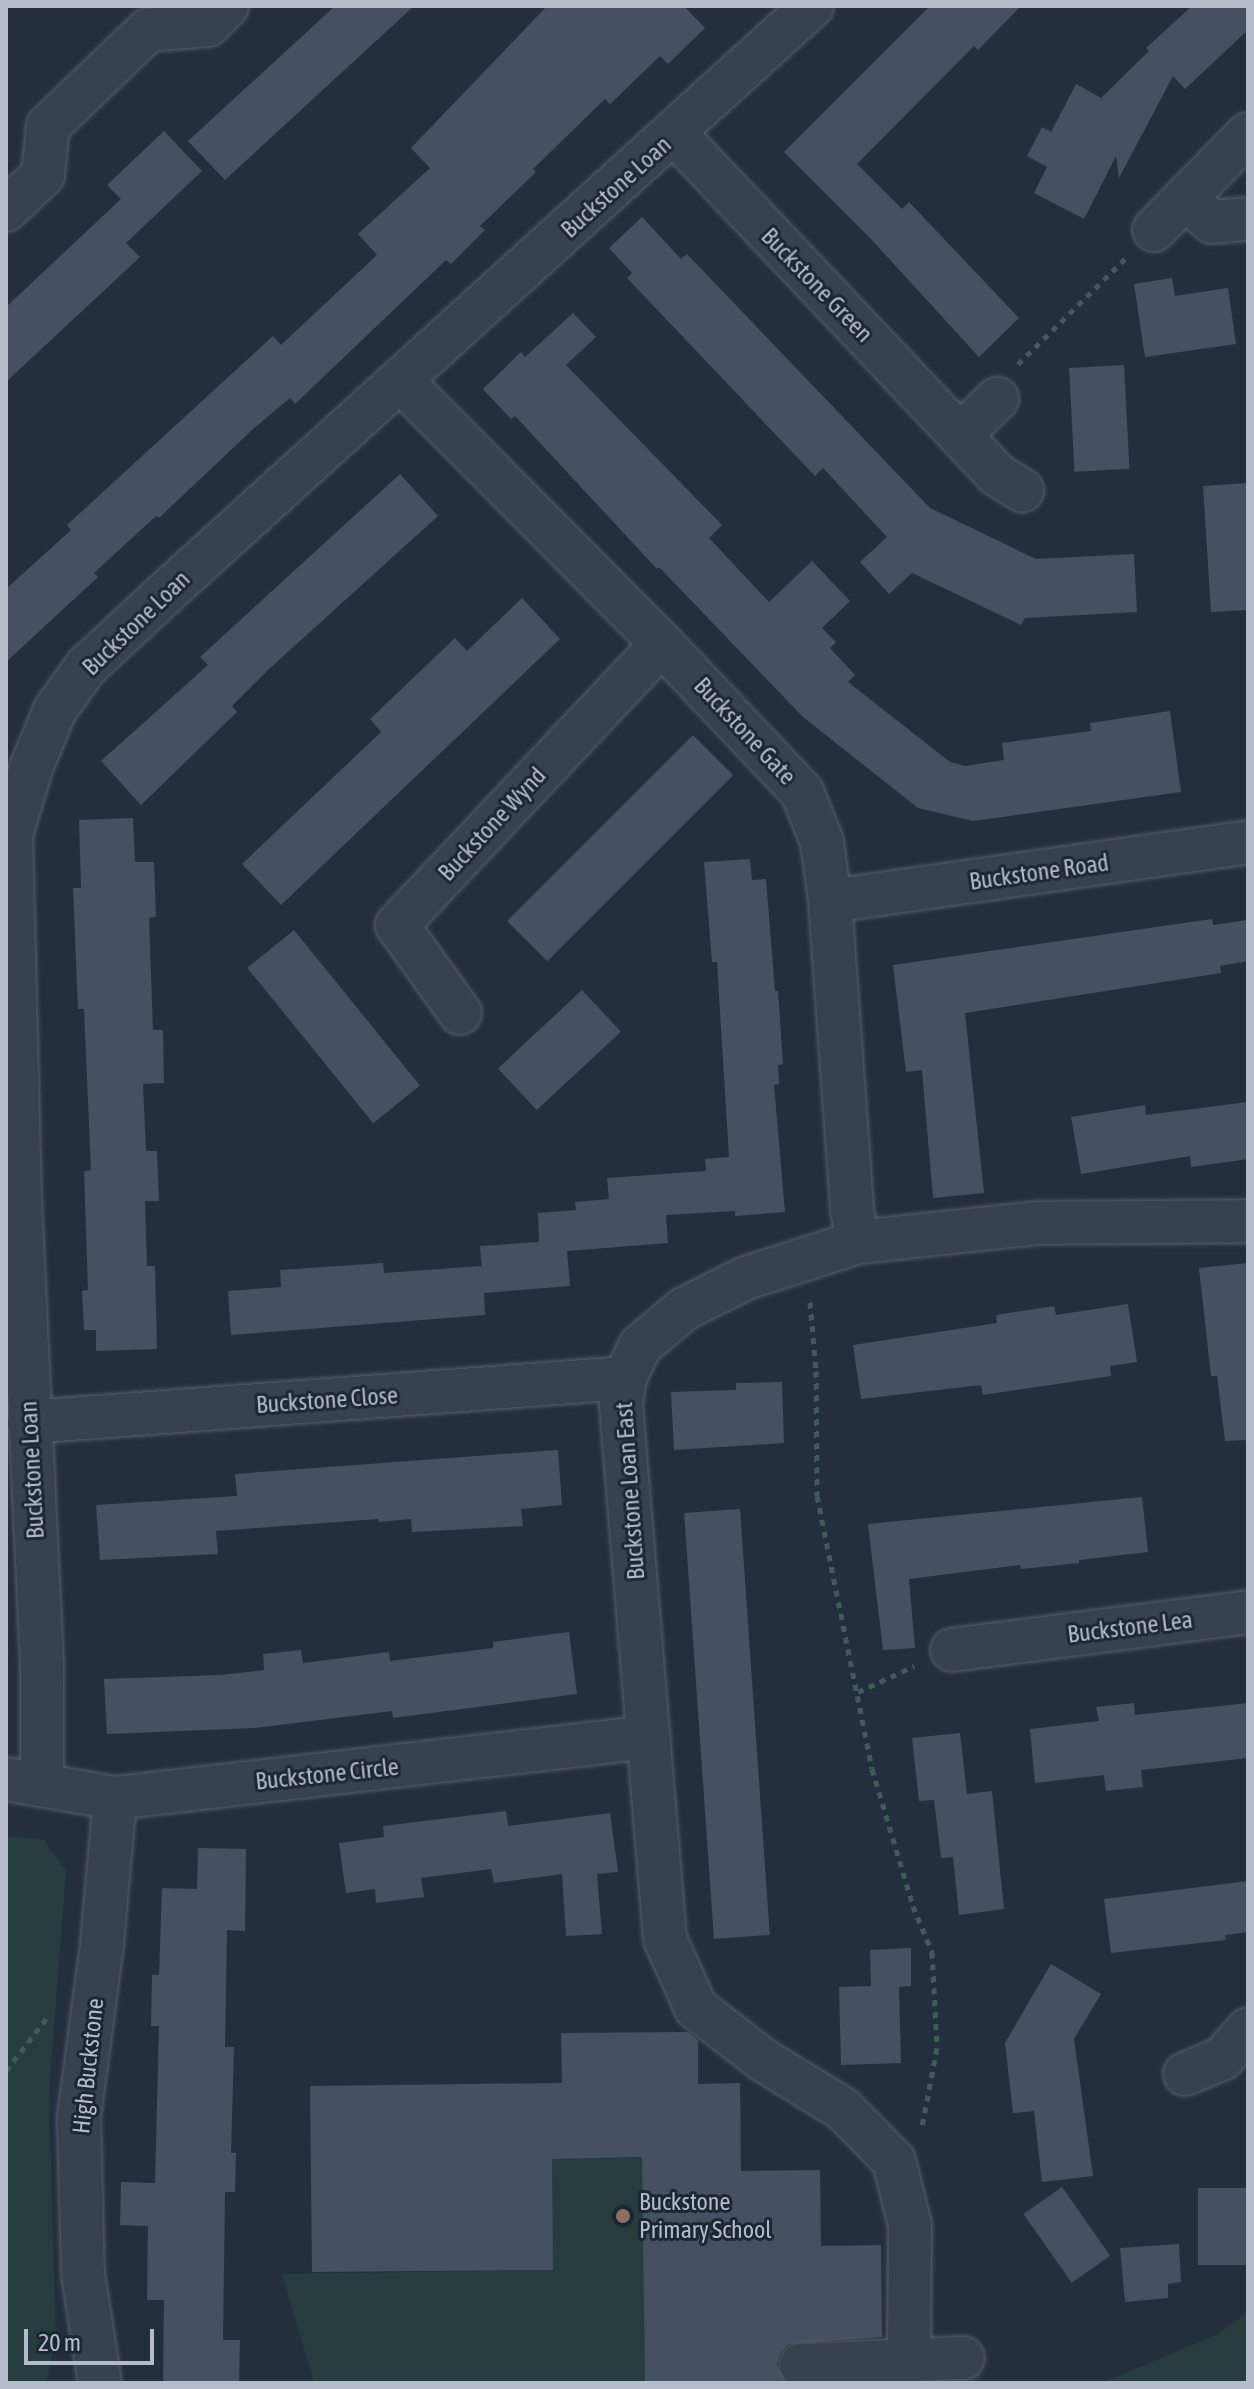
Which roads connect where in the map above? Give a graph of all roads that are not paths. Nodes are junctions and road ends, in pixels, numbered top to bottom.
1 (227, 6) edge
2 (812, 6) edge
3 (675, 134) junction
4 (1248, 134) edge
5 (1185, 199) junction
6 (6, 210) edge
7 (1248, 219) edge
8 (1154, 230) road end
9 (400, 380) junction
10 (997, 399) road end
11 (960, 435) junction
12 (1022, 490) dead end
13 (662, 644) junction
14 (1248, 842) edge
15 (830, 901) junction
16 (460, 1013) dead end
17 (1248, 1221) edge
18 (858, 1242) junction
19 (625, 1378) junction
20 (29, 1422) junction
21 (1248, 1612) edge
22 (952, 1650) road end
23 (649, 1737) junction
24 (24, 1782) edge
25 (115, 1798) junction
26 (1248, 2029) edge
27 (1185, 2074) dead end
28 (963, 2358) dead end
29 (909, 2361) junction
30 (801, 2365) dead end
31 (100, 2383) edge

1 - 6 street
2 - 3 street, Buckstone Loan
3 - 9 street, Buckstone Loan
3 - 11 street, Buckstone Green
4 - 5 street
5 - 7 street
5 - 8 street
9 - 13 street, Buckstone Gate
9 - 20 street, Buckstone Loan
10 - 11 street
11 - 12 street, Buckstone Green
13 - 15 street, Buckstone Gate
13 - 16 street, Buckstone Wynd
14 - 15 street, Buckstone Road
15 - 18 street, Buckstone Gate
17 - 18 street, Buckstone Loan East
18 - 19 street, Buckstone Loan East
19 - 20 street, Buckstone Close
19 - 23 street, Buckstone Loan East
20 - 24 street, Buckstone Loan
21 - 22 street, Buckstone Lea
23 - 25 street, Buckstone Circle
23 - 29 street, Buckstone Loan East
24 - 25 street, Buckstone Circle
25 - 31 street, High Buckstone
26 - 27 street
28 - 29 street
29 - 30 street

